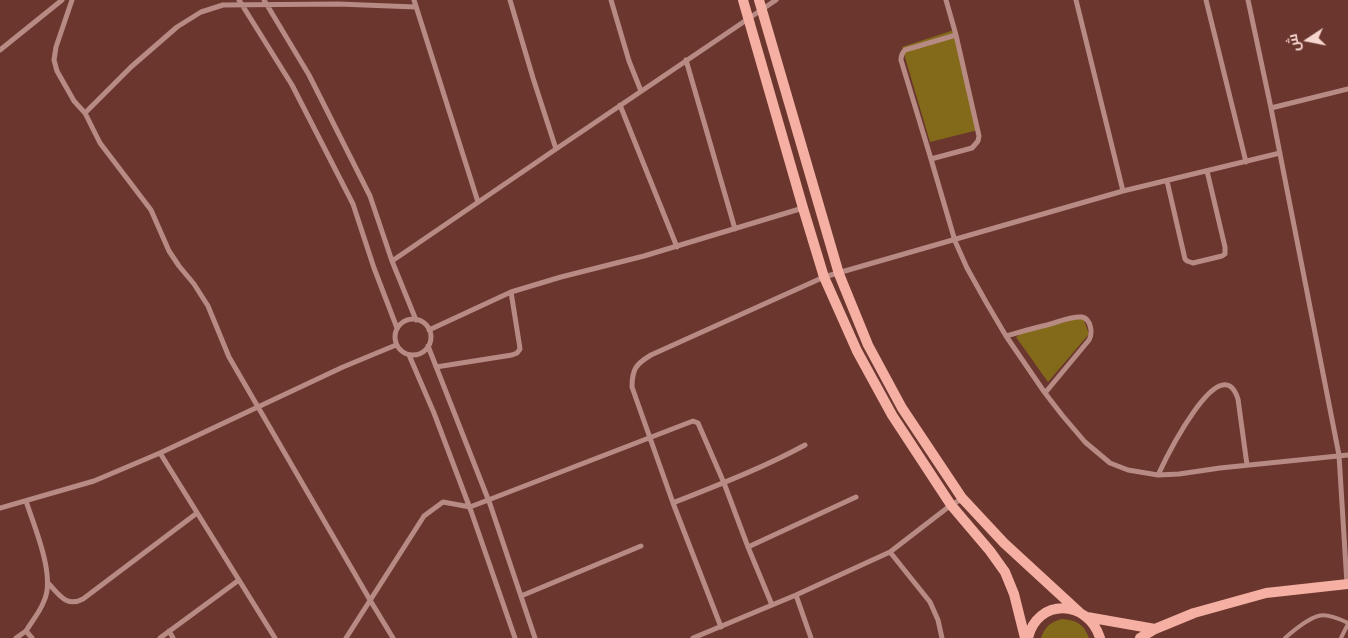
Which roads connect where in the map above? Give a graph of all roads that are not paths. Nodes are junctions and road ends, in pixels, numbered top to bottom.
1 (62, 0) edge
2 (72, 0) edge
3 (239, 0) edge
4 (264, 0) edge
5 (414, 0) edge
6 (510, 0) edge
7 (611, 0) edge
8 (743, 0) edge
9 (776, 0) edge
10 (946, 0) edge
11 (1076, 0) edge
12 (1206, 0) edge
13 (1248, 0) edge
14 (761, 4) edge
15 (243, 6) junction
16 (268, 6) junction
17 (416, 7) junction
18 (749, 18) junction
19 (956, 35) junction
20 (0, 50) edge
21 (686, 60) junction
22 (1348, 89) edge
23 (641, 92) junction
24 (620, 105) junction
25 (1271, 108) junction
26 (85, 113) junction
27 (556, 149) junction
28 (1280, 153) junction
29 (932, 159) junction
30 (1246, 162) junction
31 (1207, 171) junction
32 (1167, 181) junction
33 (1123, 191) junction
34 (478, 202) junction
35 (803, 208) junction
36 (735, 229) junction
37 (955, 241) junction
38 (677, 247) junction
39 (392, 261) junction
40 (839, 274) junction
41 (824, 278) junction
42 (511, 292) junction
43 (416, 320) junction
44 (397, 328) junction
45 (429, 330) junction
46 (1006, 336) junction
47 (396, 345) junction
48 (428, 346) junction
49 (409, 355) junction
50 (436, 367) junction
51 (1045, 393) junction
52 (258, 408) junction
53 (650, 438) junction
54 (805, 446) dead end
55 (160, 453) junction
56 (1348, 455) edge
57 (1338, 456) junction
58 (1247, 465) junction
59 (1158, 475) junction
60 (724, 483) junction
61 (856, 497) dead end
62 (962, 498) junction
63 (488, 500) junction
64 (26, 501) junction
65 (673, 503) junction
66 (951, 505) junction
67 (470, 507) junction
68 (0, 508) edge
69 (197, 513) junction
70 (641, 546) dead end
71 (748, 547) junction
72 (890, 552) junction
73 (239, 580) junction
74 (48, 583) junction
75 (1347, 584) edge
76 (796, 595) junction
77 (521, 596) junction
78 (370, 600) junction
79 (772, 605) junction
80 (1083, 614) junction
81 (1348, 624) edge
82 (721, 627) junction
83 (1155, 629) junction
84 (26, 631) junction
85 (169, 631) junction
86 (16, 638) edge
87 (32, 638) edge
88 (160, 638) edge
89 (173, 638) edge
90 (275, 638) edge
91 (346, 638) edge
92 (394, 638) edge
93 (515, 638) edge
94 (535, 638) edge
95 (693, 638) edge
96 (811, 638) edge
97 (942, 638) edge
98 (1026, 638) edge
99 (1100, 638) edge
100 (1140, 638) edge
101 (1285, 638) edge
102 (1341, 638) edge

1 - 20 street
2 - 26 street
3 - 15 street
4 - 16 street
5 - 17 street
6 - 27 street
7 - 23 street
8 - 18 street
9 - 14 street
10 - 19 street
11 - 33 street
12 - 30 street
13 - 25 street
14 - 18 street
14 - 40 street
15 - 16 street
15 - 26 street
15 - 44 street
16 - 17 street
16 - 39 street
17 - 34 street
18 - 21 street
18 - 35 street
19 - 29 street
19 - 29 street
21 - 23 street
21 - 36 street
22 - 25 street
23 - 24 street
24 - 27 street
24 - 38 street
25 - 28 street
26 - 52 street
27 - 34 street
28 - 30 street
28 - 57 street
29 - 37 street
30 - 31 street
31 - 32 street
31 - 32 street
32 - 33 street
33 - 37 street
34 - 39 street
35 - 36 street
35 - 41 street
36 - 38 street
37 - 40 street
37 - 46 street
38 - 42 street
39 - 43 street
40 - 41 street
40 - 62 street
41 - 53 street
41 - 66 street
42 - 45 street
42 - 50 street
43 - 44 street
43 - 45 street
44 - 47 street
45 - 48 street
46 - 51 street
46 - 51 street
47 - 49 street
47 - 52 street
48 - 49 street
48 - 50 street
49 - 67 street
50 - 63 street
51 - 59 street
52 - 55 street
52 - 78 street
53 - 60 street
53 - 63 street
53 - 65 street
54 - 60 street
55 - 64 street
55 - 69 street
56 - 57 street
57 - 58 street
57 - 75 street
58 - 59 street
58 - 59 street
60 - 65 street
60 - 71 street
61 - 71 street
62 - 66 street
62 - 80 street
63 - 67 street
63 - 77 street
64 - 68 street
64 - 74 street
65 - 82 street
66 - 72 street
66 - 98 street
67 - 78 street
67 - 93 street
69 - 73 street
69 - 74 street
70 - 77 street
71 - 79 street
72 - 76 street
72 - 97 street
73 - 85 street
73 - 90 street
74 - 84 street
75 - 83 street
76 - 79 street
76 - 96 street
77 - 94 street
78 - 91 street
78 - 92 street
79 - 82 street
80 - 83 street
80 - 98 street
80 - 99 street
81 - 101 lane
81 - 102 lane
82 - 95 street
83 - 100 street
84 - 86 street
84 - 87 street
85 - 88 street
85 - 89 street

